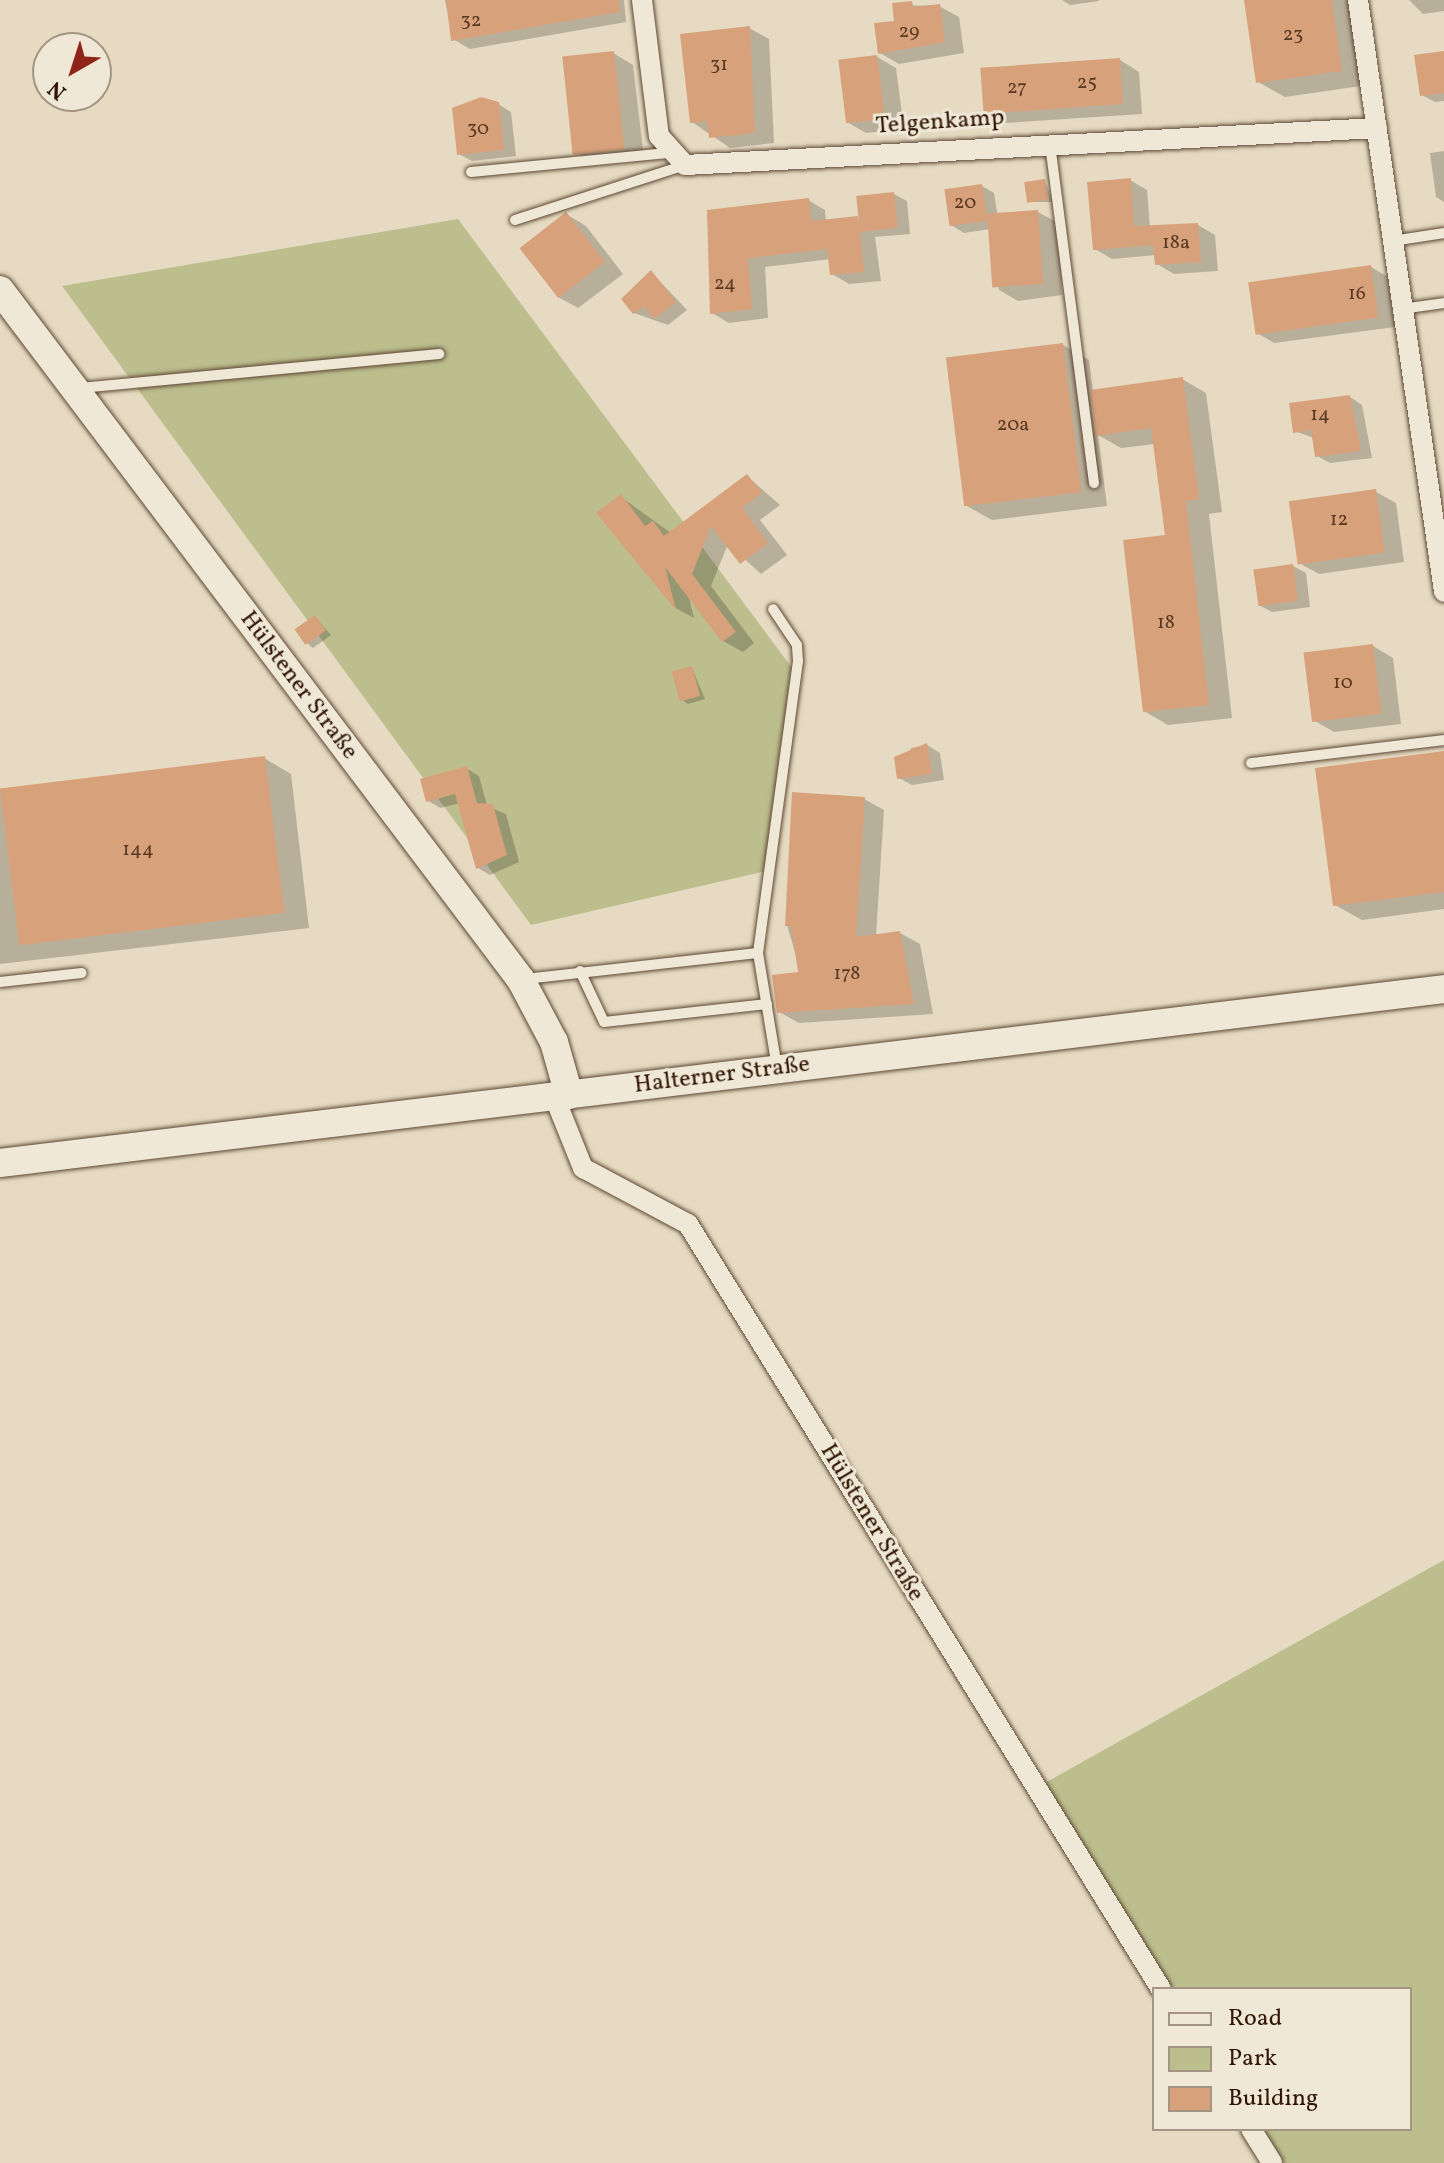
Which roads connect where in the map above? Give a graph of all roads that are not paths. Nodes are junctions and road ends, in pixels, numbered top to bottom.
1 (642, 0) edge
2 (1358, 0) edge
3 (1377, 128) junction
4 (1049, 141) junction
5 (678, 159) junction
6 (471, 172) dead end
7 (515, 220) dead end
8 (1444, 233) edge
9 (1392, 241) junction
10 (0, 290) edge
11 (1444, 303) edge
12 (1401, 309) junction
13 (439, 354) dead end
14 (74, 389) junction
15 (1094, 483) dead end
16 (1444, 592) edge
17 (773, 609) dead end
18 (1444, 740) edge
19 (1251, 763) dead end
20 (758, 953) junction
21 (580, 971) junction
22 (82, 973) dead end
23 (521, 980) junction
24 (0, 982) edge
25 (1444, 989) edge
26 (767, 1004) junction
27 (777, 1070) junction
28 (562, 1095) junction
29 (0, 1163) edge
30 (1160, 1987) edge
31 (1252, 2131) edge
32 (1272, 2163) edge

1 - 5 street
2 - 3 street
3 - 4 street, Telgenkamp
3 - 9 street
4 - 5 street, Telgenkamp
4 - 15 lane
5 - 6 lane
5 - 7 lane
8 - 9 lane
9 - 12 street
10 - 14 main road, Hülstener Straße
11 - 12 lane
12 - 16 street
13 - 14 lane
14 - 23 main road, Hülstener Straße
17 - 20 lane
18 - 19 lane
20 - 21 lane
20 - 26 lane
21 - 23 lane
21 - 26 lane
22 - 24 lane
23 - 28 main road, Hülstener Straße
25 - 27 main road, Halterner Straße
26 - 27 lane
27 - 28 main road, Halterner Straße
28 - 29 main road, Halterner Straße
28 - 30 street, Hülstener Straße
31 - 32 street

